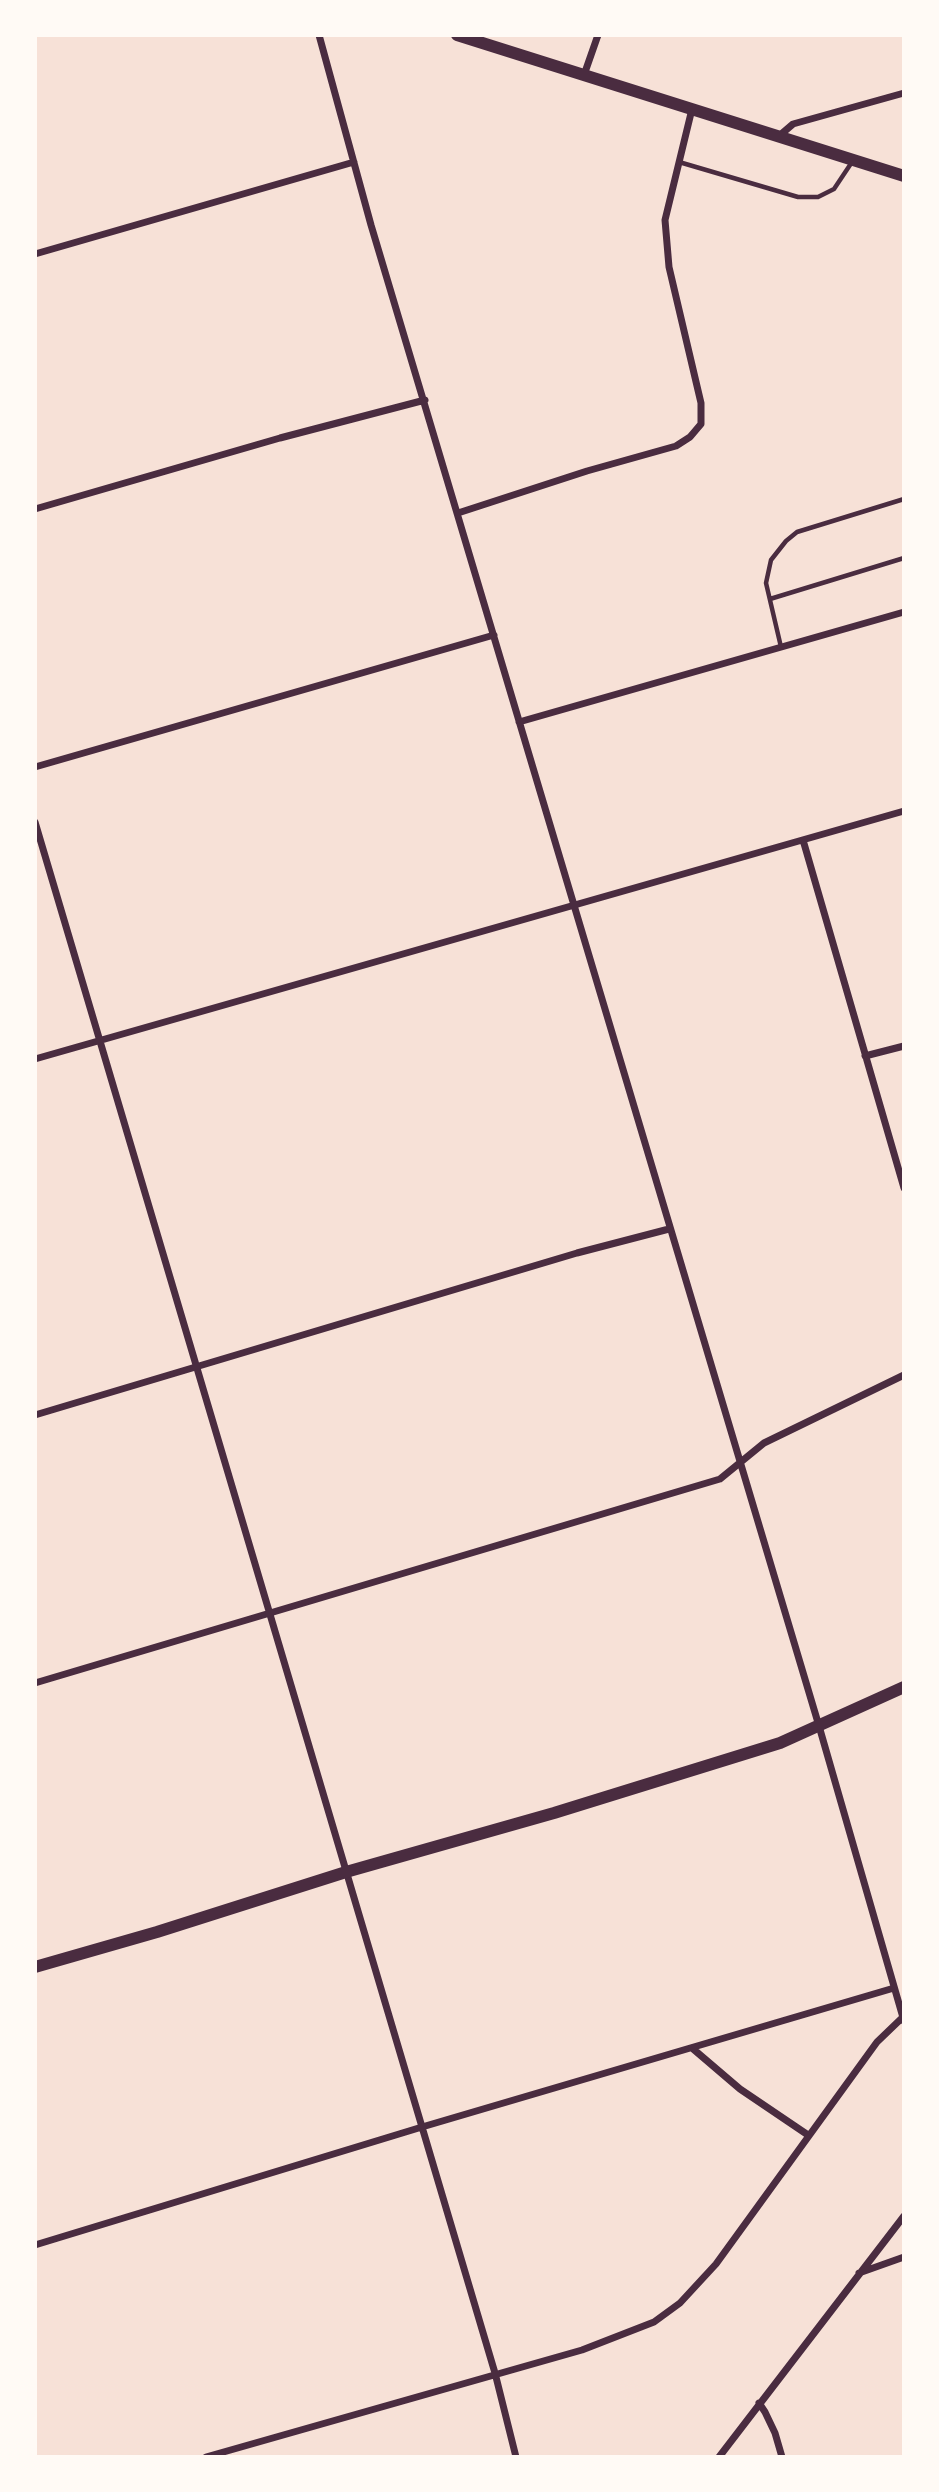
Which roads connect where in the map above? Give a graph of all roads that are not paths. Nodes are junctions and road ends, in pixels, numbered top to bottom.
1 (319, 35) edge
2 (457, 35) edge
3 (598, 35) edge
4 (584, 76) junction
5 (904, 93) edge
6 (692, 109) junction
7 (779, 136) junction
8 (853, 160) junction
9 (354, 162) junction
10 (678, 162) junction
11 (904, 176) edge
12 (35, 254) edge
13 (425, 400) junction
14 (904, 499) edge
15 (35, 509) edge
16 (458, 513) junction
17 (904, 558) edge
18 (770, 599) junction
19 (904, 612) edge
20 (494, 635) junction
21 (781, 647) junction
22 (519, 722) junction
23 (35, 767) edge
24 (904, 811) edge
25 (35, 822) edge
26 (803, 840) junction
27 (573, 904) junction
28 (101, 1041) junction
29 (904, 1046) edge
30 (865, 1056) junction
31 (35, 1059) edge
32 (904, 1188) edge
33 (669, 1228) junction
34 (197, 1366) junction
35 (904, 1375) edge
36 (35, 1415) edge
37 (739, 1465) junction
38 (270, 1612) junction
39 (35, 1683) edge
40 (904, 1687) edge
41 (819, 1726) junction
42 (346, 1872) junction
43 (35, 1967) edge
44 (894, 1988) junction
45 (903, 2019) edge
46 (692, 2048) junction
47 (422, 2127) junction
48 (808, 2135) junction
49 (904, 2216) edge
50 (35, 2245) edge
51 (904, 2257) edge
52 (858, 2273) junction
53 (495, 2373) junction
54 (759, 2403) junction
55 (206, 2457) edge
56 (516, 2457) edge
57 (719, 2457) edge
58 (782, 2457) edge

1 - 9 street
2 - 4 street
3 - 4 street
4 - 6 street
5 - 7 street
6 - 7 street
6 - 10 street
7 - 8 street
8 - 10 lane
8 - 11 street
9 - 12 street
9 - 13 street
10 - 16 street
13 - 15 street
13 - 16 street
14 - 18 lane
16 - 20 street
17 - 18 lane
18 - 21 lane
19 - 21 street
20 - 22 street
20 - 23 street
21 - 22 street
22 - 27 street
24 - 26 street
25 - 28 street
26 - 27 street
26 - 30 street
27 - 28 street
27 - 33 street
28 - 31 street
28 - 34 street
29 - 30 street
30 - 32 street
33 - 34 street
33 - 37 street
34 - 36 street
34 - 38 street
35 - 37 street
37 - 38 street
37 - 41 street
38 - 39 street
38 - 42 street
40 - 41 street
41 - 42 street
41 - 44 street
42 - 43 street
42 - 47 street
44 - 45 street
44 - 46 street
45 - 48 street
46 - 47 street
46 - 48 street
47 - 50 street
47 - 53 street
48 - 53 street
49 - 52 street
51 - 52 street
52 - 54 street
53 - 55 street
53 - 56 street
54 - 57 street
54 - 58 street

